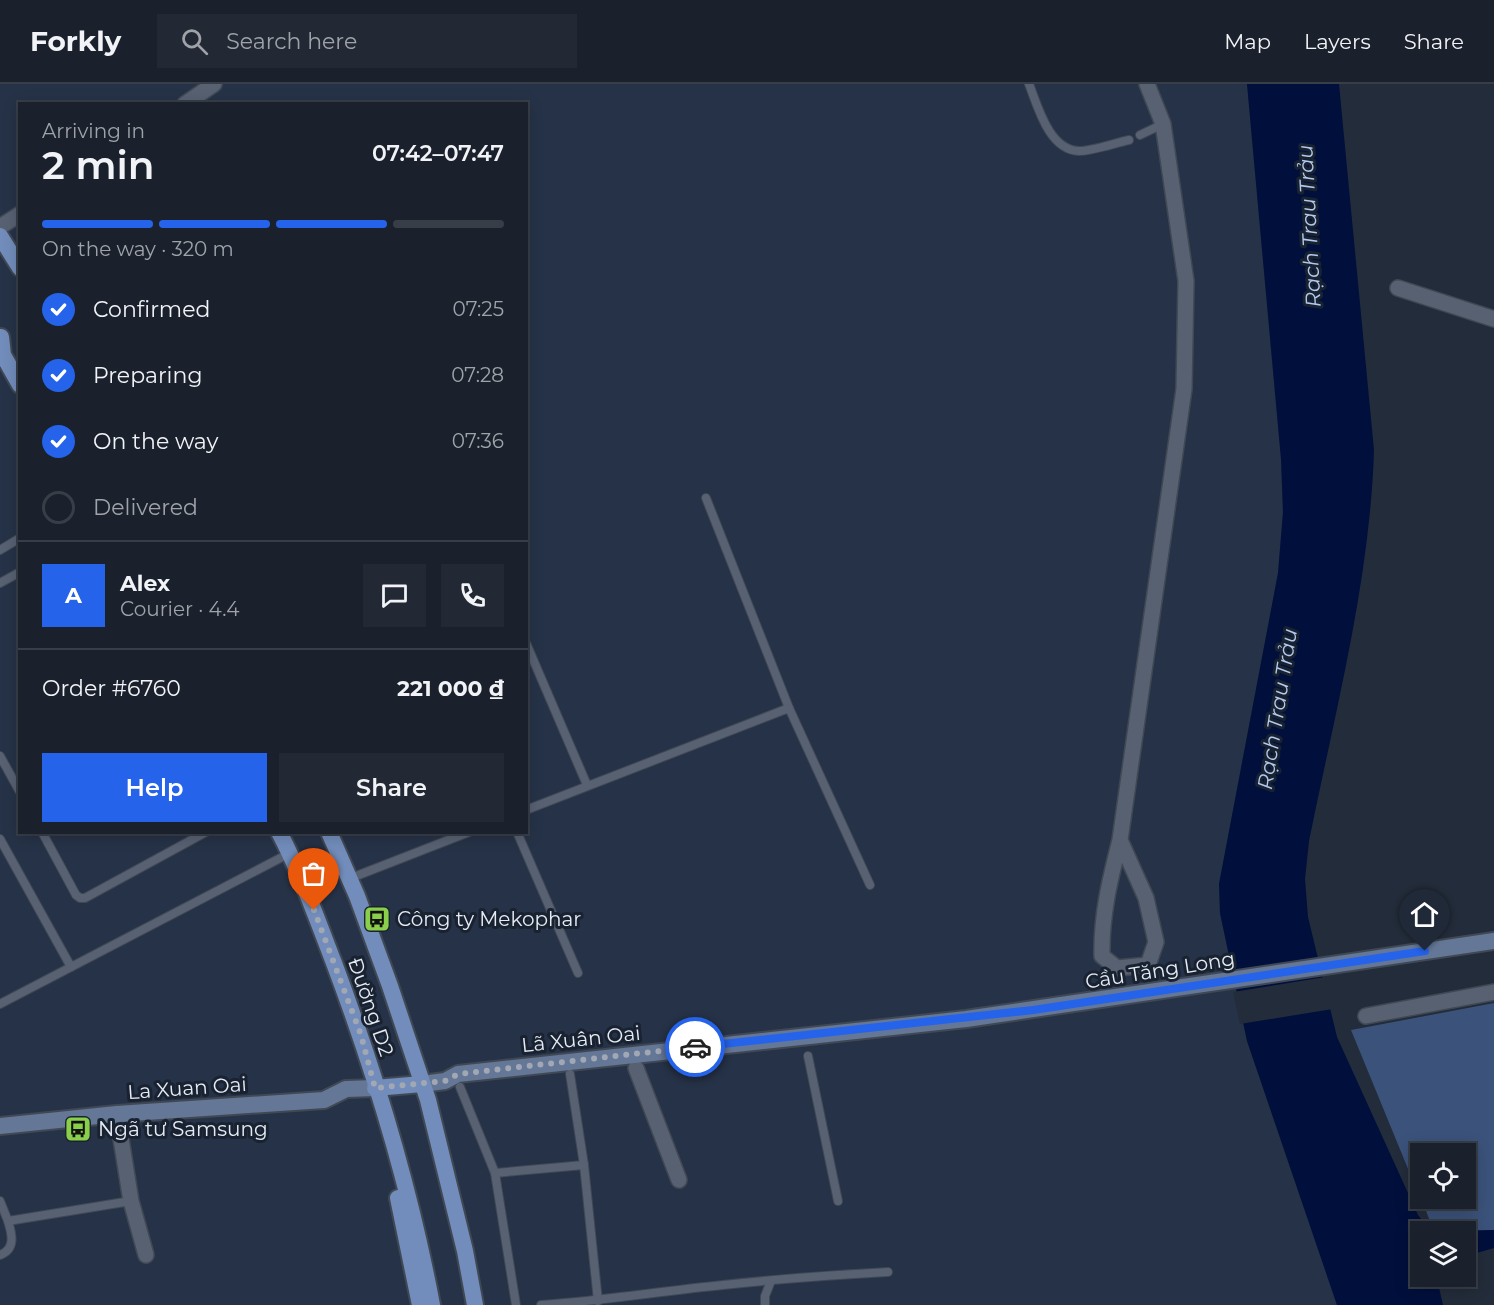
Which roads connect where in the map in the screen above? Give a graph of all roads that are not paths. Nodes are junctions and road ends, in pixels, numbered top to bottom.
1 (214, 84) edge
2 (1029, 84) edge
3 (1147, 84) edge
4 (187, 102) edge
5 (1163, 123) junction
6 (1140, 135) dead end
7 (1129, 140) dead end
8 (18, 215) edge
9 (0, 226) edge
10 (0, 236) edge
11 (18, 265) edge
12 (1398, 288) dead end
13 (1494, 320) edge
14 (0, 337) edge
15 (18, 364) edge
16 (18, 381) edge
17 (706, 498) dead end
18 (18, 539) edge
19 (0, 550) edge
20 (18, 573) edge
21 (0, 583) edge
22 (528, 648) edge
23 (789, 708) junction
24 (0, 756) edge
25 (587, 785) junction
26 (18, 788) edge
27 (528, 809) edge
28 (43, 834) edge
29 (202, 834) edge
30 (280, 834) edge
31 (330, 834) edge
32 (341, 834) edge
33 (464, 834) edge
34 (518, 834) edge
35 (0, 840) edge
36 (1120, 840) junction
37 (338, 851) junction
38 (290, 853) junction
39 (351, 879) junction
40 (870, 885) dead end
41 (1494, 941) edge
42 (71, 967) junction
43 (578, 973) dead end
44 (1494, 992) edge
45 (0, 1004) edge
46 (1366, 1016) dead end
47 (808, 1056) dead end
48 (636, 1068) dead end
49 (570, 1074) dead end
50 (422, 1084) junction
51 (460, 1087) dead end
52 (375, 1088) junction
53 (117, 1114) junction
54 (434, 1120) junction
55 (0, 1126) edge
56 (391, 1130) junction
57 (584, 1165) junction
58 (495, 1173) junction
59 (679, 1180) dead end
60 (838, 1200) dead end
61 (0, 1201) edge
62 (131, 1201) junction
63 (8, 1221) junction
64 (0, 1255) edge
65 (146, 1255) dead end
66 (888, 1272) dead end
67 (771, 1281) junction
68 (598, 1301) junction
69 (420, 1305) edge
70 (432, 1305) edge
71 (475, 1305) edge
72 (486, 1305) edge
73 (516, 1305) edge
74 (541, 1305) edge
75 (765, 1305) edge

1 - 4 street
2 - 7 lane
3 - 5 street
5 - 6 lane
5 - 36 street
8 - 9 street
10 - 11 main road
12 - 13 street
14 - 15 main road
14 - 16 main road
17 - 23 lane
18 - 19 lane
20 - 21 lane
22 - 25 lane
23 - 25 lane
23 - 40 lane
24 - 26 lane
25 - 27 lane
28 - 29 lane
30 - 38 main road, Đường D2
31 - 37 main road, Đường D2
32 - 37 main road
33 - 39 lane
34 - 43 lane
35 - 42 lane
36 - 36 street
37 - 39 main road, Đường D2
38 - 42 lane
38 - 52 main road, Đường D2
39 - 50 main road, Đường D2
41 - 50 main road, Cầu Tăng Long
42 - 45 lane
44 - 46 street
47 - 60 lane
48 - 59 street
49 - 57 lane
50 - 52 main road
50 - 54 main road, Đường D2
51 - 58 lane
52 - 53 main road, La Xuan Oai
52 - 56 main road, Đường D2
53 - 55 main road, La Xuan Oai
53 - 62 street
54 - 71 main road, Đường D2
54 - 72 main road, Đường D2
56 - 69 main road, Đường D2
56 - 70 main road, Đường D2
57 - 58 lane
57 - 68 lane
58 - 73 lane
61 - 63 lane
62 - 63 lane
62 - 65 street
63 - 64 lane
66 - 67 lane
67 - 68 lane
67 - 75 lane
68 - 74 lane

